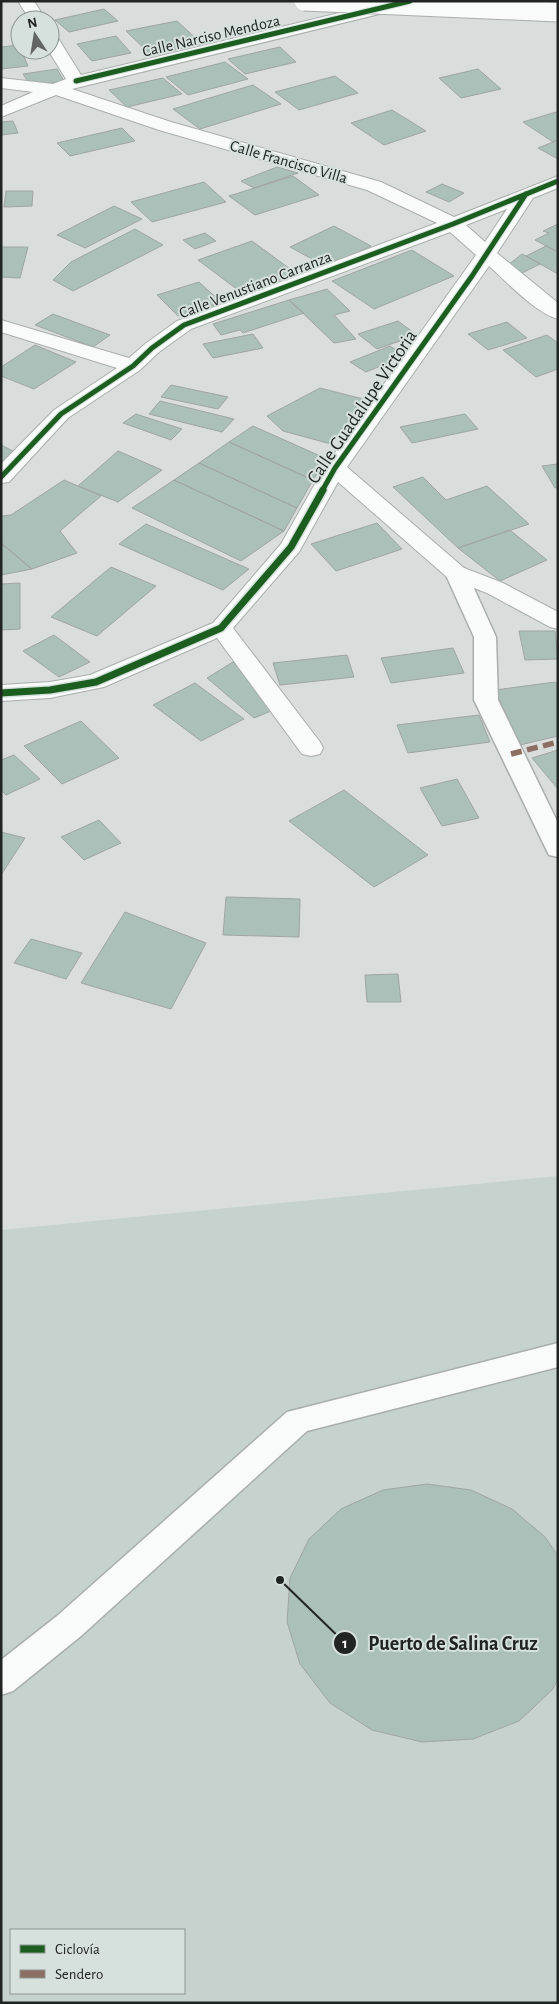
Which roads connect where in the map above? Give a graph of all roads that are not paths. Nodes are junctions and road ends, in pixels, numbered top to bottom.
1 (304, 1) edge
2 (410, 1) edge
3 (558, 12) edge
4 (60, 55) edge
5 (76, 81) junction
6 (1, 83) edge
7 (57, 90) junction
8 (1, 112) edge
9 (558, 181) edge
10 (526, 194) junction
11 (453, 224) junction
12 (486, 255) junction
13 (558, 313) edge
14 (1, 326) edge
15 (133, 366) junction
16 (334, 468) junction
17 (1, 477) edge
18 (456, 573) junction
19 (558, 622) edge
20 (221, 628) junction
21 (1, 694) edge
22 (311, 748) dead end
23 (558, 849) edge
24 (558, 1356) edge
25 (1, 1680) edge

1 - 3 street, bridge
2 - 5 street, Calle Narciso Mendoza
4 - 5 street
5 - 7 street
6 - 7 street, Calle Francisco Villa
7 - 8 street
7 - 11 street, Calle Francisco Villa
9 - 10 street, Calle Venustiano Carranza
10 - 11 street, Calle Venustiano Carranza
10 - 12 street, Calle Guadalupe Victoria
11 - 12 street, Calle Francisco Villa
11 - 15 street, Calle Venustiano Carranza
12 - 13 street, Calle Francisco Villa
12 - 16 street, Calle Guadalupe Victoria
14 - 15 street
15 - 17 street, Calle Venustiano Carranza
16 - 18 street
16 - 20 street, Calle Guadalupe Victoria
18 - 19 street
18 - 23 lane
20 - 21 street, Calle Guadalupe Victoria
20 - 22 street
24 - 25 lane

